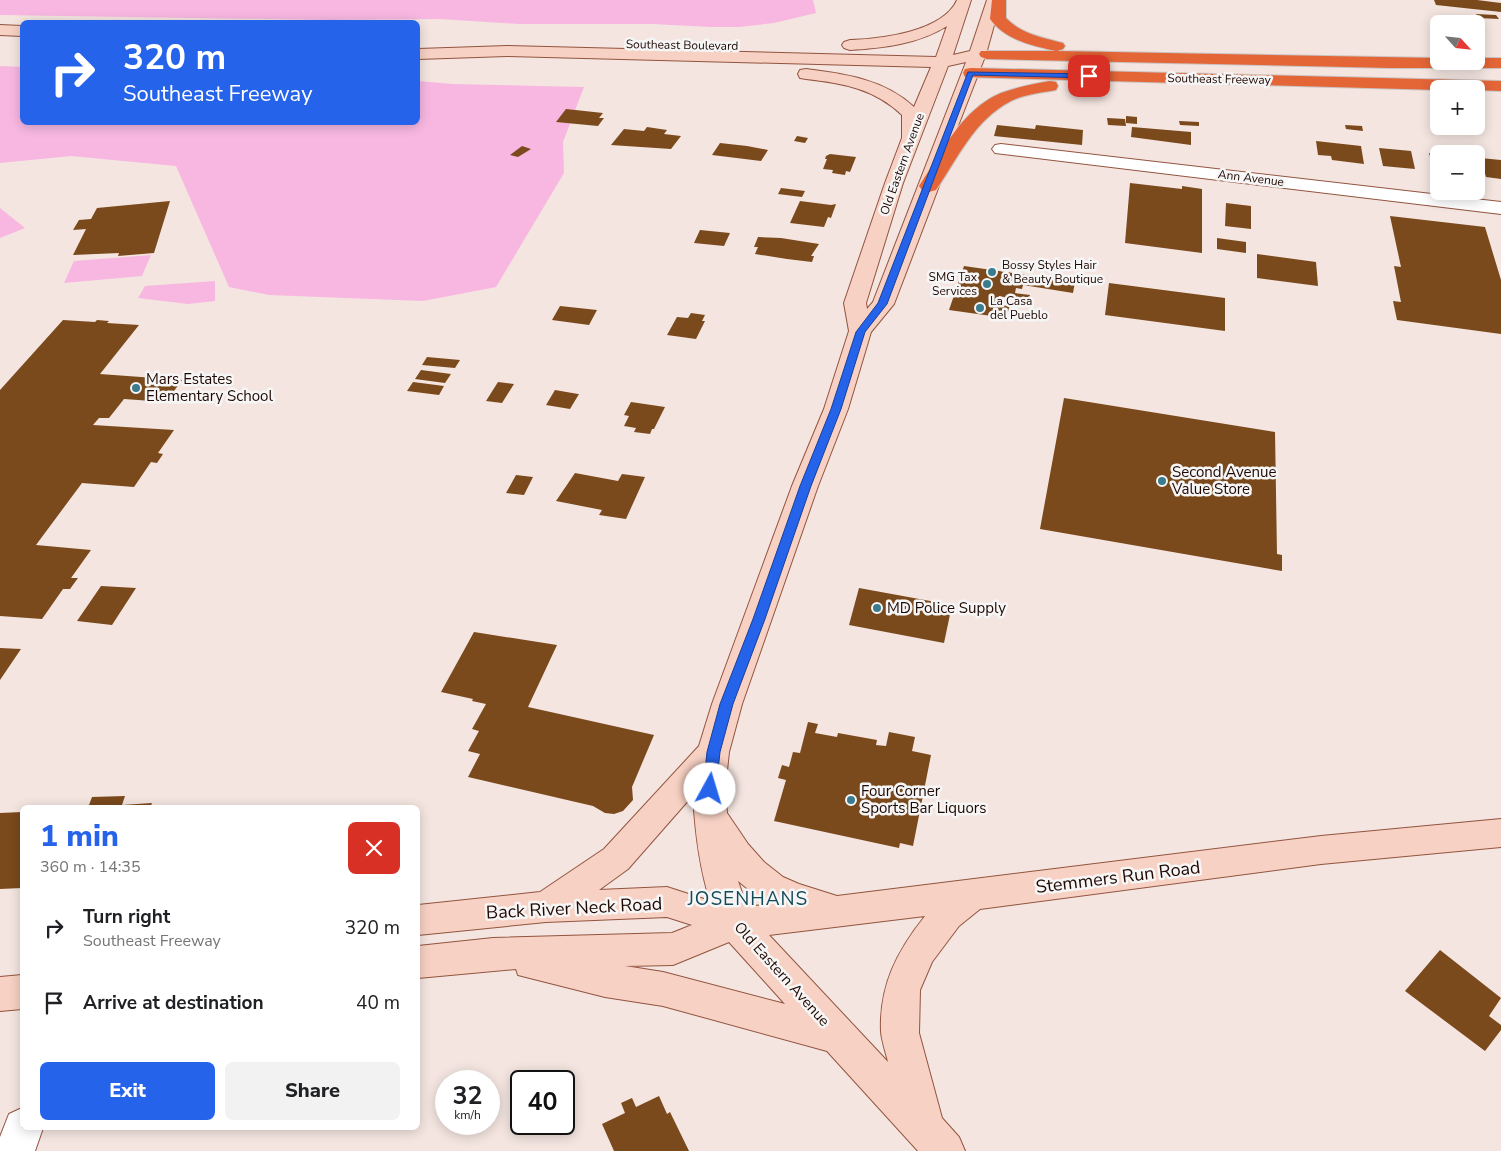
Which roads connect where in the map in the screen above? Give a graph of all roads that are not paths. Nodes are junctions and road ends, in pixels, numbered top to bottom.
1 (994, 0) edge
2 (999, 0) edge
3 (964, 1) edge
4 (0, 30) edge
5 (20, 31) edge
6 (420, 40) edge
7 (770, 47) junction
8 (420, 54) edge
9 (978, 54) junction
10 (1141, 57) junction
11 (420, 59) edge
12 (942, 62) junction
13 (1501, 63) edge
14 (758, 69) junction
15 (971, 73) junction
16 (1149, 77) junction
17 (1501, 86) edge
18 (911, 141) junction
19 (1001, 149) dead end
20 (929, 186) junction
21 (1501, 208) edge
22 (860, 332) junction
23 (714, 752) junction
24 (711, 813) junction
25 (1501, 833) edge
26 (972, 895) junction
27 (546, 907) junction
28 (840, 911) junction
29 (420, 920) edge
30 (735, 924) junction
31 (493, 954) junction
32 (420, 962) edge
33 (20, 992) edge
34 (0, 994) edge
35 (838, 1036) junction
36 (22, 1130) edge
37 (935, 1140) edge
38 (15, 1151) edge

1 - 9 street, Old Eastern Avenue
2 - 10 highway
3 - 7 street
3 - 12 street, Old Eastern Avenue
4 - 5 street
6 - 7 street, Southeast Boulevard
7 - 12 street, Southeast Boulevard
8 - 12 street
9 - 10 highway, Southeast Freeway
9 - 12 street
9 - 15 street, Old Eastern Avenue
10 - 13 highway, Southeast Freeway
11 - 14 street, Southeast Boulevard
12 - 14 street, Southeast Boulevard
12 - 15 street, Southeast Freeway
12 - 18 street, Old Eastern Avenue
14 - 18 street
15 - 16 highway, Southeast Freeway
15 - 20 street, Old Eastern Avenue
16 - 17 highway, Southeast Freeway
16 - 20 highway
18 - 22 street, Old Eastern Avenue
19 - 21 street, Ann Avenue
20 - 22 street, Old Eastern Avenue
22 - 23 street, Old Eastern Avenue
23 - 24 street, Old Eastern Avenue
23 - 27 street
24 - 28 street
24 - 30 street, Old Eastern Avenue
25 - 26 street, Stemmers Run Road
26 - 28 street, Stemmers Run Road
26 - 37 street
27 - 29 street, Back River Neck Road
27 - 30 street, Back River Neck Road
28 - 30 street, Stemmers Run Road
30 - 31 street
30 - 35 street, Old Eastern Avenue
31 - 32 street
31 - 35 street
33 - 34 street
35 - 37 street, Old Eastern Avenue
36 - 38 street

